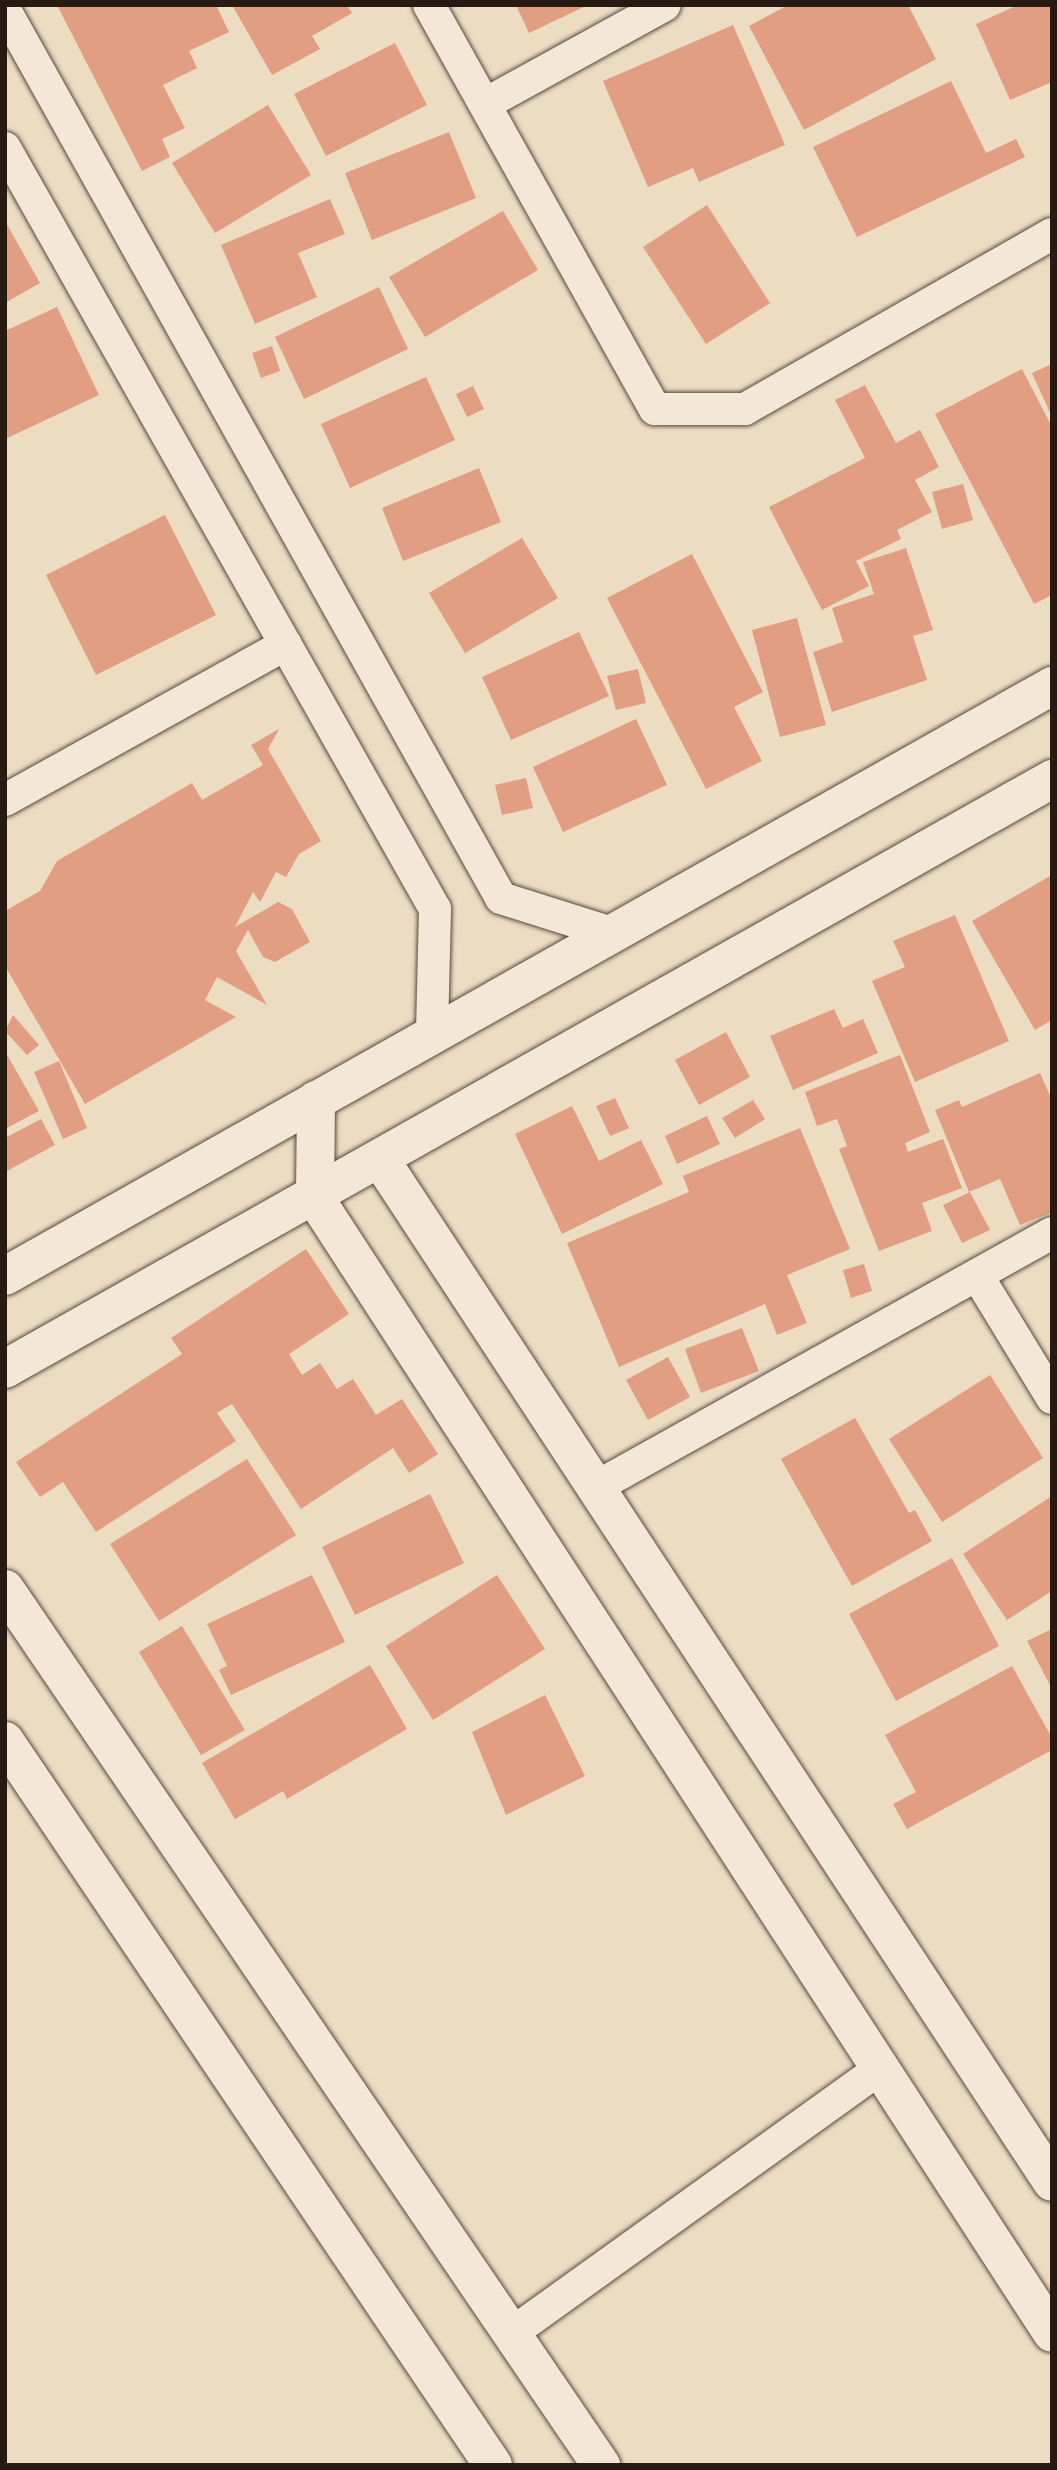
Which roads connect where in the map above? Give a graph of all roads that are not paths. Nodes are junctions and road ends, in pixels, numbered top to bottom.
1 (429, 5) edge
2 (665, 5) edge
3 (5, 9) edge
4 (485, 104) junction
5 (5, 148) edge
6 (1052, 234) edge
7 (286, 644) junction
8 (1052, 685) edge
9 (1052, 779) edge
10 (5, 800) edge
11 (612, 933) junction
12 (432, 1035) junction
13 (316, 1100) junction
14 (382, 1162) junction
15 (315, 1198) junction
16 (1052, 1233) edge
17 (977, 1275) junction
18 (5, 1276) edge
19 (5, 1369) edge
20 (1052, 1398) edge
21 (596, 1487) junction
22 (5, 1589) edge
23 (5, 1741) edge
24 (879, 2069) junction
25 (1052, 2182) edge
26 (512, 2333) junction
27 (1052, 2333) edge
28 (493, 2465) edge
29 (601, 2465) edge

1 - 4 street
2 - 4 street
3 - 11 street
4 - 6 street
5 - 7 street
7 - 10 street
7 - 12 street
8 - 11 street
9 - 14 street
11 - 12 street
12 - 13 street
13 - 15 street
13 - 18 street
14 - 15 street
14 - 21 street
15 - 19 street
15 - 24 street
16 - 17 street
17 - 20 street
17 - 21 street
21 - 25 street
22 - 26 street
23 - 28 street
24 - 26 street
24 - 27 street
26 - 29 street

